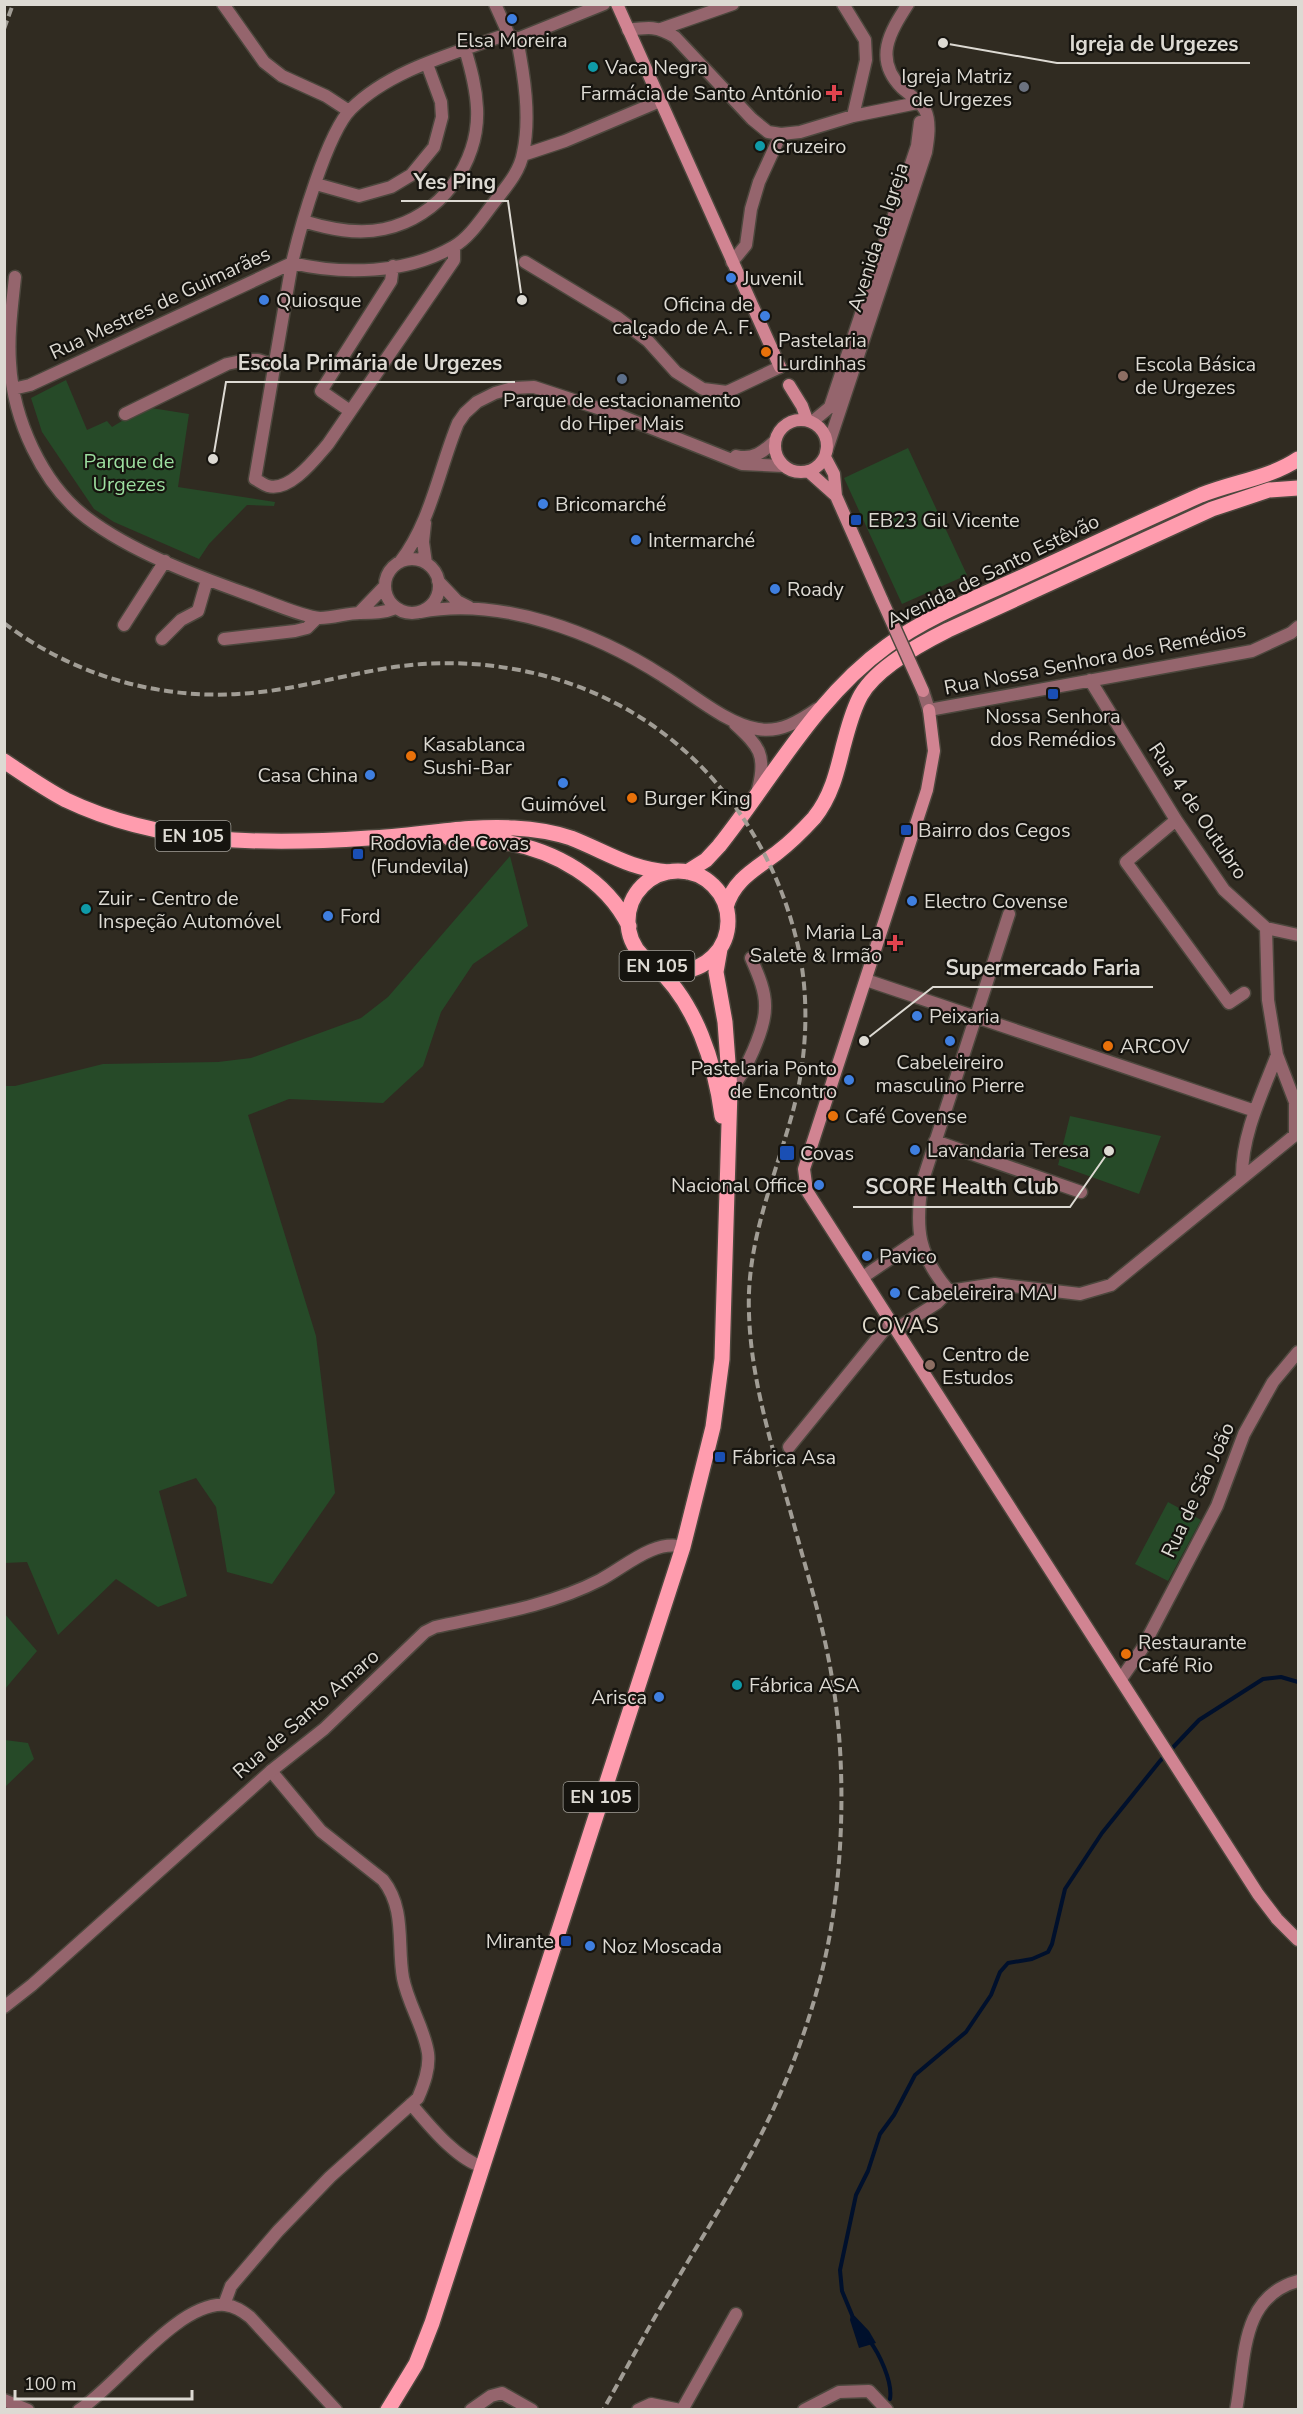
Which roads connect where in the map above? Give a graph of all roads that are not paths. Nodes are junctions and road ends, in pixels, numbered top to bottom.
1 (223, 4) edge
2 (495, 4) edge
3 (604, 4) edge
4 (617, 4) edge
5 (733, 4) edge
6 (843, 4) edge
7 (908, 4) edge
8 (661, 29) junction
9 (628, 30) junction
10 (513, 37) junction
11 (865, 40) junction
12 (887, 43) junction
13 (465, 49) junction
14 (427, 64) junction
15 (660, 100) junction
16 (917, 103) junction
17 (349, 111) junction
18 (853, 116) junction
19 (781, 134) junction
20 (523, 155) junction
21 (316, 184) junction
22 (303, 221) junction
23 (454, 247) junction
24 (525, 262) dead end
25 (732, 262) junction
26 (292, 263) junction
27 (393, 266) junction
28 (15, 277) dead end
29 (274, 365) junction
30 (780, 367) junction
31 (789, 385) junction
32 (13, 388) junction
33 (350, 411) junction
34 (125, 414) dead end
35 (809, 421) junction
36 (789, 422) junction
37 (775, 441) junction
38 (714, 452) junction
39 (826, 454) junction
40 (1299, 459) edge
41 (783, 466) junction
42 (808, 471) junction
43 (1299, 488) edge
44 (836, 496) junction
45 (426, 516) junction
46 (165, 561) junction
47 (400, 562) junction
48 (426, 563) junction
49 (207, 580) junction
50 (438, 581) junction
51 (385, 586) junction
52 (470, 607) junction
53 (396, 608) junction
54 (420, 612) junction
55 (359, 613) junction
56 (317, 618) junction
57 (124, 625) dead end
58 (1299, 627) edge
59 (162, 639) dead end
60 (224, 639) dead end
61 (1090, 680) junction
62 (923, 691) joint
63 (825, 703) junction
64 (929, 710) junction
65 (732, 721) junction
66 (4, 761) edge
67 (757, 794) junction
68 (1176, 820) junction
69 (398, 836) junction
70 (669, 872) junction
71 (687, 872) junction
72 (726, 907) junction
73 (1009, 914) dead end
74 (629, 926) junction
75 (1266, 928) junction
76 (1299, 935) edge
77 (720, 949) junction
78 (751, 958) dead end
79 (650, 962) junction
80 (866, 980) junction
81 (1244, 993) dead end
82 (976, 1017) junction
83 (1277, 1055) junction
84 (730, 1090) junction
85 (1256, 1111) junction
86 (1297, 1135) edge
87 (935, 1141) junction
88 (728, 1165) junction
89 (1242, 1176) junction
90 (1081, 1192) dead end
91 (919, 1239) junction
92 (863, 1277) junction
93 (949, 1291) junction
94 (894, 1326) junction
95 (1299, 1352) edge
96 (789, 1447) dead end
97 (683, 1547) junction
98 (1121, 1679) junction
99 (271, 1771) junction
100 (1299, 1940) edge
101 (4, 2007) edge
102 (411, 2104) junction
103 (483, 2167) junction
104 (1299, 2281) edge
105 (224, 2305) junction
106 (736, 2314) dead end
107 (4, 2400) edge
108 (27, 2409) edge
109 (79, 2409) edge
110 (336, 2409) edge
111 (388, 2409) edge
112 (471, 2409) edge
113 (532, 2409) edge
114 (638, 2409) edge
115 (681, 2409) edge
116 (804, 2409) edge
117 (887, 2409) edge
118 (1236, 2409) edge

1 - 17 street
2 - 10 street
3 - 10 street
4 - 9 main road
5 - 8 street
6 - 11 street
7 - 12 street
8 - 9 street
8 - 19 street
9 - 15 main road
10 - 13 street
10 - 20 street
11 - 12 street
11 - 18 street
12 - 16 street, Avenida da Igreja
13 - 14 street
13 - 22 street
14 - 17 street
14 - 21 street
15 - 20 street
15 - 25 main road
16 - 18 street
16 - 35 street, Avenida da Igreja
16 - 39 street, Avenida da Igreja
17 - 21 street
18 - 19 street
19 - 25 street
20 - 23 street, Rua Mestres de Guimarães
21 - 22 street
22 - 26 street
23 - 27 street, Rua Mestres de Guimarães
23 - 33 street
24 - 30 street
25 - 30 main road
26 - 27 street, Rua Mestres de Guimarães
26 - 29 street
26 - 32 street, Rua Mestres de Guimarães
27 - 33 street
28 - 32 street
29 - 33 street
29 - 34 street
30 - 31 street
31 - 35 main road
31 - 36 main road
32 - 46 street
35 - 36 main road
35 - 39 main road
36 - 37 main road
37 - 38 street
37 - 41 main road
38 - 41 street
38 - 45 street
39 - 42 main road
39 - 44 main road
40 - 63 main road, Avenida de Santo Estêvão
41 - 42 main road
42 - 44 main road
43 - 72 main road, Avenida de Santo Estêvão
44 - 62 main road, bridge
45 - 47 street
45 - 48 street
46 - 49 street
46 - 57 street
47 - 48 street
47 - 51 street
48 - 50 street
49 - 56 street
49 - 59 street
50 - 52 street
50 - 54 street
51 - 53 street
51 - 55 street
52 - 54 street
52 - 65 street
53 - 54 street
53 - 55 street
55 - 56 street
56 - 60 street
58 - 61 street, Rua Nossa Senhora dos Remédios
61 - 64 street, Rua Nossa Senhora dos Remédios
61 - 68 street, Rua 4 de Outubro
62 - 64 street
63 - 65 street
63 - 67 main road, Avenida de Santo Estêvão
64 - 80 main road
65 - 67 street
66 - 69 main road, EN 105
67 - 71 main road, Avenida de Santo Estêvão
68 - 75 street, Rua 4 de Outubro
68 - 81 street
69 - 70 main road, EN 105
69 - 74 main road, EN 105
70 - 71 main road, EN 105
70 - 74 main road, EN 105
71 - 72 main road, EN 105
72 - 77 main road, EN 105
73 - 82 street
74 - 79 main road, EN 105
75 - 76 street
75 - 83 street
77 - 79 main road, EN 105
77 - 84 main road, EN 105
78 - 84 street
79 - 88 main road, EN 105
80 - 82 street
80 - 92 main road
82 - 85 street
82 - 87 street
83 - 85 street
83 - 86 street
84 - 88 main road, EN 105
85 - 89 street
86 - 89 street
87 - 90 street
87 - 91 street
88 - 97 main road, EN 105
89 - 93 street
91 - 92 street
91 - 93 street
92 - 94 main road
93 - 94 street
94 - 96 street
94 - 98 main road
95 - 98 street, Rua de São João
97 - 99 street, Rua de Santo Amaro
97 - 103 main road, EN 105
98 - 100 main road
99 - 101 street, Rua de Santo Amaro
99 - 102 street
102 - 103 street
102 - 105 street
103 - 111 main road, EN 105
104 - 118 street
105 - 109 street
105 - 110 street
106 - 115 street
107 - 108 street
112 - 113 street
114 - 115 street
116 - 117 street

